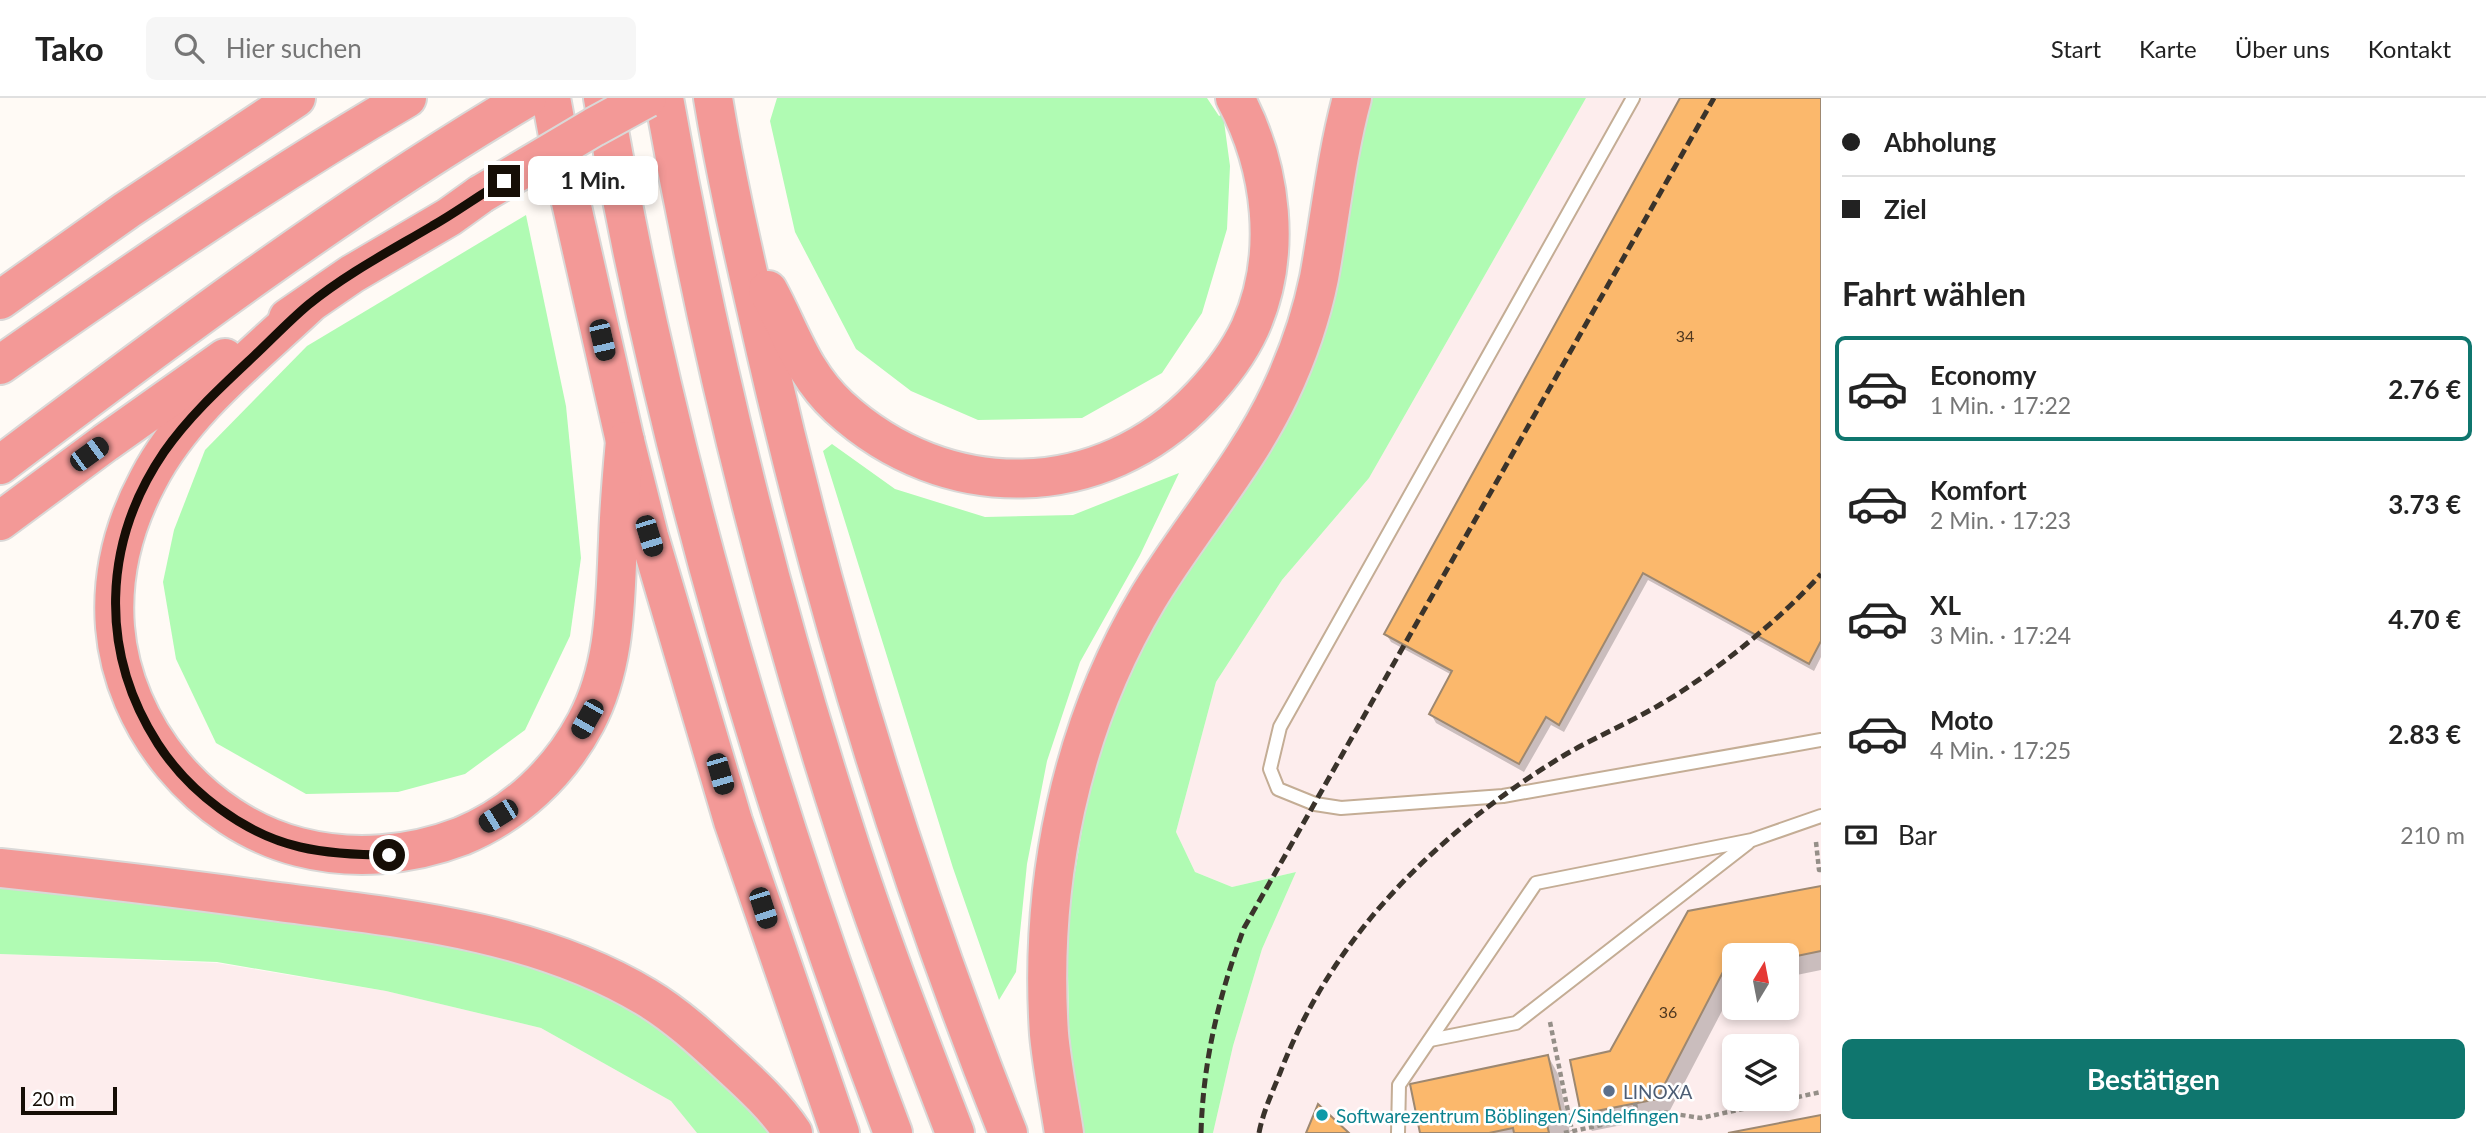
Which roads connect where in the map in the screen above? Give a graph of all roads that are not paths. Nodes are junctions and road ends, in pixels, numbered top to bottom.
1 (296, 98) edge
2 (407, 98) edge
3 (527, 98) edge
4 (551, 98) edge
5 (603, 98) edge
6 (647, 98) edge
7 (664, 98) edge
8 (713, 98) edge
9 (1235, 98) edge
10 (1352, 98) edge
11 (1633, 98) edge
12 (740, 240) junction
13 (0, 300) edge
14 (308, 305) junction
15 (0, 365) edge
16 (625, 441) junction
17 (0, 464) edge
18 (0, 520) edge
19 (1821, 740) edge
20 (1817, 817) edge
21 (1752, 840) junction
22 (0, 868) edge
23 (1430, 1040) junction
24 (793, 1133) edge
25 (840, 1133) edge
26 (893, 1133) edge
27 (955, 1133) edge
28 (1008, 1133) edge
29 (1064, 1133) edge
30 (1398, 1133) edge

1 - 13 highway
2 - 15 highway
3 - 17 highway
4 - 16 highway
5 - 26 highway
6 - 14 highway, bridge
7 - 27 highway
8 - 12 highway
9 - 12 highway
10 - 29 highway
11 - 19 lane
12 - 28 highway
14 - 16 highway
14 - 18 highway
16 - 25 highway
20 - 21 lane
21 - 23 lane
21 - 23 lane
22 - 24 highway
23 - 30 lane

